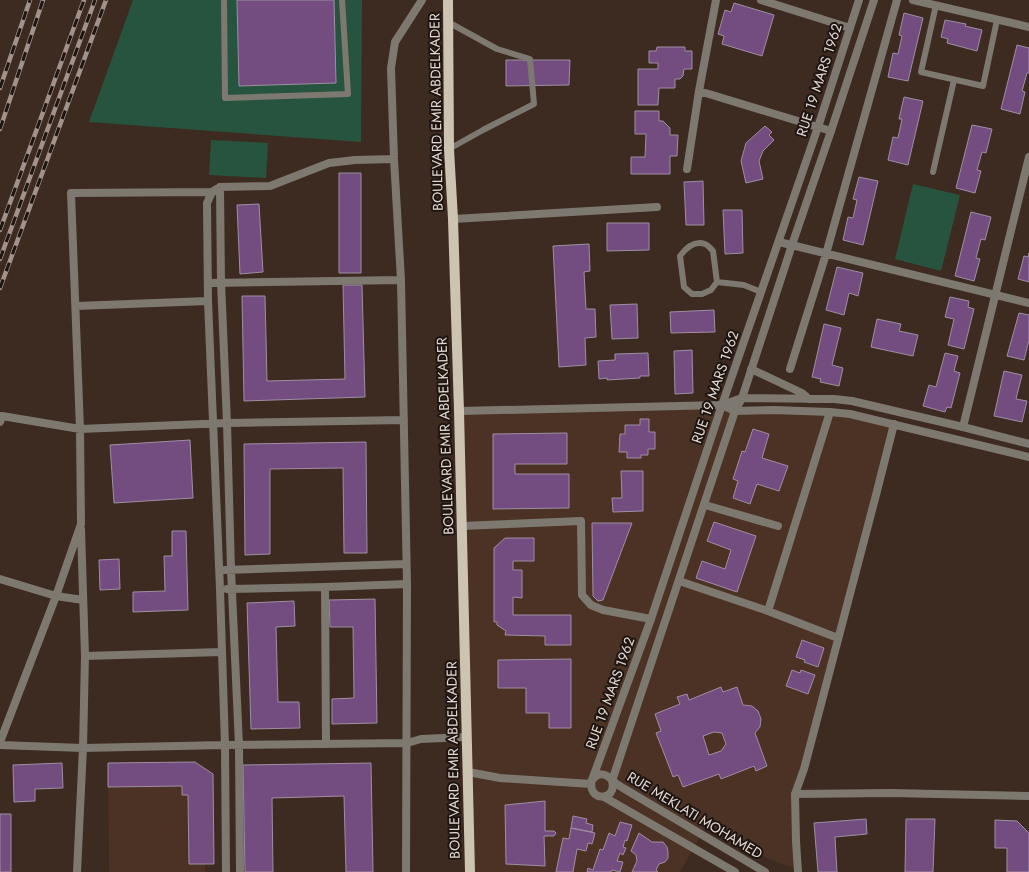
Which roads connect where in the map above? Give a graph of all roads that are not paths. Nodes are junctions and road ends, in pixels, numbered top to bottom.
1 (224, 0) edge
2 (342, 0) edge
3 (422, 0) edge
4 (448, 0) edge
5 (716, 0) edge
6 (761, 0) edge
7 (859, 0) edge
8 (874, 0) edge
9 (897, 0) edge
10 (913, 0) edge
11 (785, 4) edge
12 (936, 5) junction
13 (997, 20) junction
14 (448, 22) junction
15 (1029, 27) edge
16 (850, 28) junction
17 (954, 80) junction
18 (699, 91) junction
19 (818, 127) junction
20 (831, 131) junction
21 (449, 149) junction
22 (1029, 157) edge
23 (394, 159) junction
24 (687, 169) dead end
25 (933, 172) dead end
26 (220, 187) junction
27 (212, 192) junction
28 (657, 207) dead end
29 (453, 219) junction
30 (778, 242) junction
31 (792, 245) junction
32 (826, 254) junction
33 (401, 280) junction
34 (221, 282) junction
35 (717, 282) junction
36 (208, 283) junction
37 (761, 292) junction
38 (996, 294) junction
39 (208, 301) junction
40 (1029, 303) edge
41 (76, 306) junction
42 (751, 369) junction
43 (790, 369) dead end
44 (742, 398) junction
45 (809, 399) junction
46 (722, 405) junction
47 (459, 411) junction
48 (735, 411) junction
49 (830, 412) junction
50 (404, 420) junction
51 (0, 422) edge
52 (227, 423) junction
53 (213, 424) junction
54 (894, 424) junction
55 (963, 427) junction
56 (80, 429) junction
57 (1029, 444) edge
58 (1029, 457) edge
59 (705, 505) junction
60 (80, 524) junction
61 (462, 526) junction
62 (778, 526) dead end
63 (406, 564) junction
64 (219, 570) junction
65 (230, 570) junction
66 (0, 579) edge
67 (679, 581) junction
68 (407, 584) junction
69 (325, 588) junction
70 (220, 589) junction
71 (232, 589) junction
72 (56, 596) junction
73 (83, 600) junction
74 (768, 612) junction
75 (651, 619) junction
76 (838, 638) junction
77 (222, 652) junction
78 (85, 656) junction
79 (467, 737) junction
80 (0, 742) edge
81 (407, 743) junction
82 (326, 744) junction
83 (0, 745) edge
84 (225, 745) junction
85 (239, 745) junction
86 (83, 748) junction
87 (468, 772) junction
88 (612, 781) junction
89 (592, 782) junction
90 (795, 794) junction
91 (1029, 796) edge
92 (604, 797) junction
93 (77, 872) edge
94 (226, 872) edge
95 (240, 872) edge
96 (406, 872) edge
97 (470, 872) edge
98 (735, 872) edge
99 (765, 872) edge
100 (798, 872) edge

1 - 2 lane
3 - 23 street
4 - 14 main road, BOULEVARD EMIR ABDELKADER
5 - 18 street
6 - 11 street
7 - 16 street, RUE 19 MARS 1962
8 - 20 street, RUE 19 MARS 1962
9 - 32 street
10 - 12 street
11 - 16 street
12 - 13 street
12 - 17 lane
13 - 15 street
13 - 17 lane
14 - 21 main road, BOULEVARD EMIR ABDELKADER
14 - 21 lane
16 - 19 street, RUE 19 MARS 1962
17 - 25 lane
18 - 19 street
18 - 24 street
19 - 20 street
19 - 30 street, RUE 19 MARS 1962
20 - 31 street, RUE 19 MARS 1962
21 - 29 main road, BOULEVARD EMIR ABDELKADER
22 - 38 street
23 - 26 street
23 - 33 street
26 - 27 street
26 - 34 street
27 - 36 street
27 - 41 street
28 - 29 street
29 - 47 main road, BOULEVARD EMIR ABDELKADER
30 - 31 street
30 - 37 street, RUE 19 MARS 1962
31 - 32 street
31 - 42 street, RUE 19 MARS 1962
32 - 38 street
32 - 43 street
33 - 34 street
33 - 50 street
34 - 36 street
34 - 52 street
35 - 35 lane
35 - 37 lane
36 - 39 street
37 - 46 street, RUE 19 MARS 1962
38 - 40 street
38 - 55 street
39 - 41 street
39 - 53 street
41 - 56 street
42 - 44 street, RUE 19 MARS 1962
42 - 45 street
44 - 45 street
44 - 46 street
44 - 48 street, RUE 19 MARS 1962
45 - 55 street
46 - 47 street
46 - 48 street
46 - 75 street, RUE 19 MARS 1962
47 - 61 main road, BOULEVARD EMIR ABDELKADER
48 - 49 street
48 - 59 street, RUE 19 MARS 1962
49 - 54 street
49 - 74 street
50 - 52 street
50 - 63 street
51 - 56 street
52 - 53 street
52 - 65 street
53 - 56 street
53 - 64 street
54 - 58 street
54 - 76 street
55 - 57 street
56 - 60 street
59 - 62 street
59 - 67 street, RUE 19 MARS 1962
60 - 72 street
60 - 73 street
61 - 75 street
61 - 79 main road, BOULEVARD EMIR ABDELKADER
63 - 65 street
63 - 68 street
64 - 65 street
64 - 70 street
65 - 71 street
66 - 72 street
67 - 74 street
67 - 88 street, RUE 19 MARS 1962
68 - 69 street
68 - 81 street
69 - 71 street
69 - 82 street
70 - 71 street
70 - 77 street
71 - 85 street
72 - 73 street
72 - 80 street
73 - 78 street
74 - 76 street
75 - 89 street, RUE 19 MARS 1962
76 - 90 street
77 - 78 street
77 - 84 street
78 - 86 street
79 - 81 street
79 - 87 main road, BOULEVARD EMIR ABDELKADER
81 - 82 street
81 - 96 street
82 - 85 street
83 - 86 street
84 - 85 street
84 - 86 street
84 - 94 street
85 - 95 street
86 - 93 street
87 - 89 street
87 - 97 main road, BOULEVARD EMIR ABDELKADER
88 - 89 street
88 - 92 street
88 - 99 street, RUE MEKLATI MOHAMED
89 - 92 street
90 - 91 street
90 - 100 street
92 - 98 street, RUE MEKLATI MOHAMED

